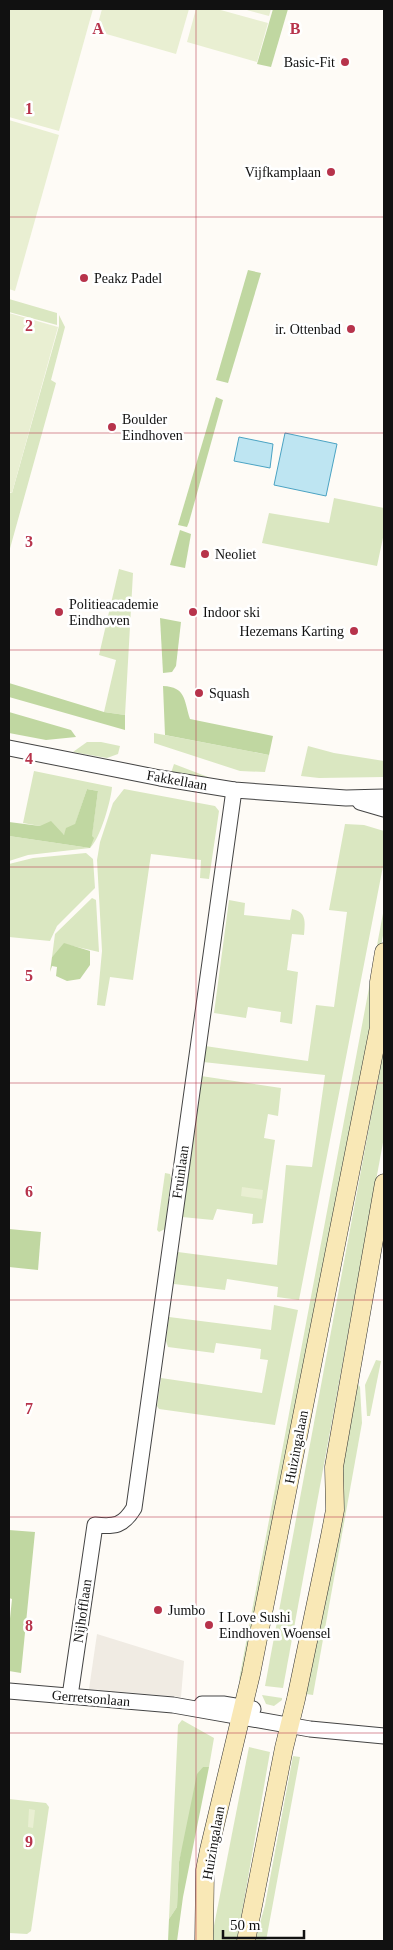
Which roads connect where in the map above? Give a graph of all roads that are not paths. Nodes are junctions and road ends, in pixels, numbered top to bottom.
1 (9, 748) edge
2 (234, 790) junction
3 (384, 797) edge
4 (346, 798) junction
5 (384, 809) edge
6 (384, 952) edge
7 (384, 1183) edge
8 (95, 1525) joint
9 (9, 1691) edge
10 (70, 1696) junction
11 (240, 1713) junction
12 (290, 1721) junction
13 (384, 1736) edge
14 (204, 1941) edge
15 (246, 1941) edge

1 - 2 street, Fakkellaan
2 - 4 street, Fakkellaan
2 - 8 street, Fruinlaan
3 - 4 street, Fakkellaan
4 - 5 street, Fakkellaan
6 - 11 main road, Huizingalaan
7 - 12 main road
8 - 10 street, Nijhofflaan
9 - 10 street, Gerretsonlaan
10 - 11 street, Gerretsonlaan
11 - 12 street, Gerretsonlaan
11 - 14 main road, Huizingalaan
12 - 13 street, Gerretsonlaan
12 - 15 main road

